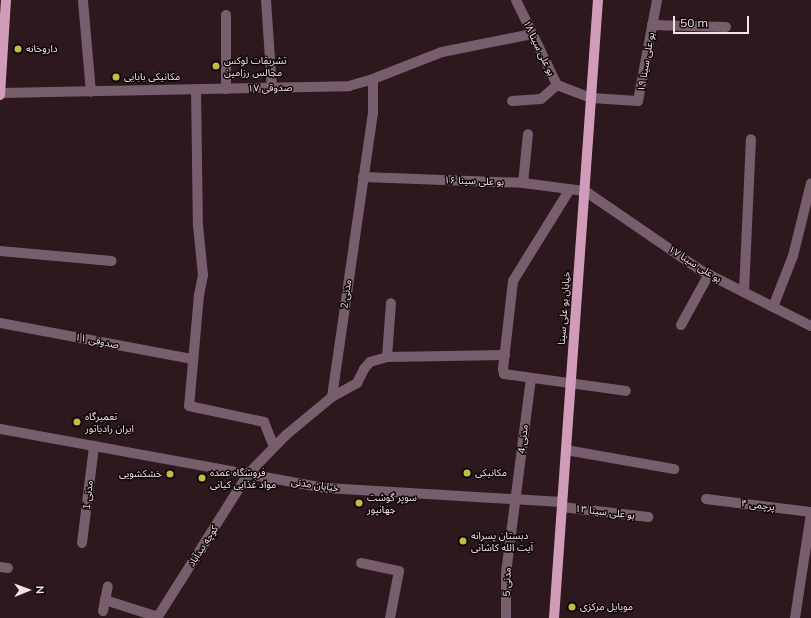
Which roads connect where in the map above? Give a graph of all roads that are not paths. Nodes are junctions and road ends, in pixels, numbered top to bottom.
1 (6, 0) edge
2 (266, 0) edge
3 (516, 0) edge
4 (598, 0) edge
5 (657, 0) edge
6 (83, 1) edge
7 (226, 15) dead end
8 (652, 25) junction
9 (726, 27) dead end
10 (532, 34) junction
11 (373, 79) junction
12 (557, 85) junction
13 (272, 88) junction
14 (196, 89) junction
15 (226, 89) junction
16 (91, 92) junction
17 (0, 94) edge
18 (591, 98) junction
19 (512, 101) dead end
20 (528, 134) dead end
21 (751, 139) dead end
22 (362, 177) junction
23 (523, 183) junction
24 (811, 183) edge
25 (570, 189) junction
26 (585, 191) junction
27 (0, 251) edge
28 (112, 262) dead end
29 (709, 274) junction
30 (744, 292) junction
31 (391, 302) dead end
32 (773, 307) junction
33 (0, 323) edge
34 (681, 325) dead end
35 (811, 326) edge
36 (505, 355) junction
37 (387, 357) junction
38 (193, 359) junction
39 (531, 379) junction
40 (571, 384) junction
41 (626, 391) dead end
42 (332, 397) junction
43 (0, 429) edge
44 (94, 446) junction
45 (274, 447) junction
46 (566, 450) junction
47 (674, 469) dead end
48 (248, 474) junction
49 (706, 499) dead end
50 (516, 500) junction
51 (562, 505) junction
52 (811, 512) edge
53 (648, 517) dead end
54 (82, 543) dead end
55 (361, 563) dead end
56 (108, 586) dead end
57 (105, 600) junction
58 (103, 611) dead end
59 (157, 617) edge
60 (390, 618) edge
61 (506, 618) edge
62 (554, 618) edge
63 (795, 618) edge

1 - 17 main road
2 - 13 street
3 - 10 street, بو علی سینا ۱۸
4 - 18 main road, خیابان بو علی سینا
5 - 8 street, بو علی سینا ۱۹
6 - 16 street
7 - 15 street
8 - 9 street
8 - 18 street, بو علی سینا ۱۹
10 - 11 street, صدوقی ۱۷
10 - 12 street, بو علی سینا ۱۸
11 - 13 street, صدوقی ۱۷
11 - 22 street, مدنی 2
12 - 18 street, بو علی سینا ۱۸
12 - 19 street
13 - 15 street, صدوقی ۱۷
14 - 15 street, صدوقی ۱۷
14 - 16 street, صدوقی ۱۷
14 - 38 street
16 - 17 street, صدوقی ۱۷
18 - 26 main road, خیابان بو علی سینا
20 - 23 street
21 - 30 street
22 - 23 street, بو علی سینا ۱۶
22 - 42 street, مدنی 2
23 - 25 street, بو علی سینا ۱۶
24 - 32 street
25 - 26 street, بو علی سینا ۱۶
25 - 36 street
26 - 29 street, بو علی سینا ۱۷
26 - 40 main road, خیابان بو علی سینا
27 - 28 street
29 - 30 street, بو علی سینا ۱۷
29 - 34 street
30 - 32 street, بو علی سینا ۱۷
31 - 37 street
32 - 35 street, بو علی سینا ۱۷
33 - 38 street, صدوقی ۱۱
36 - 37 street
36 - 39 street
37 - 42 street
38 - 45 street
39 - 40 street
39 - 50 street, مدنی 4
40 - 41 street
40 - 46 main road, خیابان بو علی سینا
42 - 45 street
43 - 44 street, خیابان مدنی
44 - 48 street, خیابان مدنی
44 - 54 street, مدنی 1
45 - 48 street
46 - 47 street
46 - 51 main road, خیابان بو علی سینا
48 - 50 street, خیابان مدنی
48 - 59 street, کوچه بیدآباد
49 - 52 street, پرچمی ۴
50 - 51 street, خیابان مدنی
50 - 61 street, مدنی 5
51 - 53 street, بو علی سینا ۱۳
51 - 62 main road, خیابان بو علی سینا
52 - 63 street
55 - 60 street
56 - 57 street
57 - 58 street
57 - 59 street

